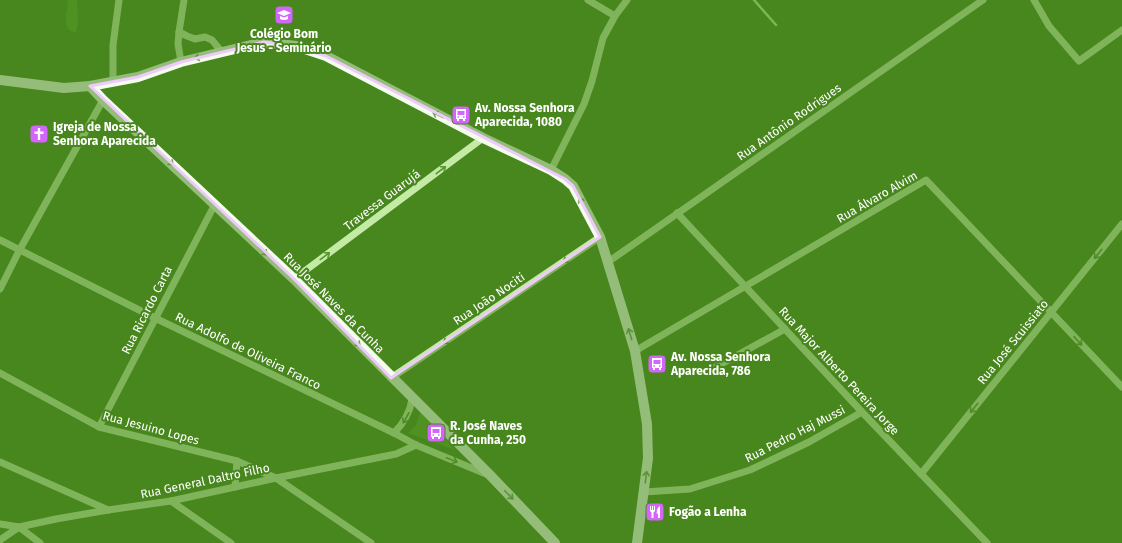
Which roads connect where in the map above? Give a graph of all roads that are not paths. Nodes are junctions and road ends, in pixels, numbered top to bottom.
1 (119, 0) edge
2 (184, 0) edge
3 (588, 0) edge
4 (627, 0) edge
5 (982, 0) edge
6 (1034, 0) edge
7 (614, 16) junction
8 (1122, 30) edge
9 (179, 32) junction
10 (221, 51) junction
11 (181, 62) junction
12 (0, 80) edge
13 (112, 82) junction
14 (90, 86) junction
15 (103, 100) junction
16 (483, 138) junction
17 (551, 170) junction
18 (215, 204) junction
19 (677, 213) junction
20 (1122, 224) edge
21 (600, 237) junction
22 (0, 240) edge
23 (19, 250) junction
24 (608, 262) junction
25 (294, 279) junction
26 (745, 287) junction
27 (0, 289) edge
28 (1051, 312) junction
29 (155, 318) junction
30 (785, 329) junction
31 (635, 351) junction
32 (714, 368) dead end
33 (0, 373) edge
34 (391, 378) junction
35 (1122, 387) edge
36 (412, 399) junction
37 (862, 412) junction
38 (99, 427) junction
39 (394, 433) junction
40 (416, 445) junction
41 (237, 461) junction
42 (0, 462) edge
43 (921, 474) junction
44 (490, 475) junction
45 (276, 478) junction
46 (235, 487) junction
47 (644, 492) junction
48 (171, 501) junction
49 (108, 510) junction
50 (0, 524) edge
51 (19, 527) junction
52 (0, 540) edge
53 (40, 543) edge
54 (231, 543) edge
55 (371, 543) edge
56 (555, 543) edge
57 (638, 543) edge
58 (987, 543) edge

1 - 13 street
2 - 9 street
3 - 7 street
4 - 7 street
5 - 19 street, Rua Antônio Rodrigues
6 - 8 street
7 - 17 street
9 - 10 street
9 - 11 street
10 -> 11 main road
16 -> 10 main road
11 - 13 main road
12 - 14 main road
13 - 14 main road
14 - 15 main road, Rua José Naves da Cunha
15 -> 18 main road, Rua José Naves da Cunha
15 - 23 street
16 - 17 main road
25 -> 16 street, Travessa Guarujá
21 -> 17 main road
18 -> 25 main road, Rua José Naves da Cunha
18 - 29 street, Rua Ricardo Carta
19 - 24 street, Rua Antônio Rodrigues
19 - 26 street, Rua Major Alberto Pereira Jorge
20 -> 28 street, Rua José Scuissiato
21 - 24 main road
21 -> 34 street, Rua João Nociti
22 - 23 street, Rua Adolfo de Oliveira Franco
23 - 27 street
23 - 29 street, Rua Adolfo de Oliveira Franco
31 -> 24 main road
25 -> 34 main road, Rua José Naves da Cunha
26 - 28 street, Rua Álvaro Alvim
26 - 30 street, Rua Major Alberto Pereira Jorge
26 - 31 street, Rua Álvaro Alvim
28 -> 35 street, Rua Álvaro Alvim
28 -> 43 street, Rua José Scuissiato
29 - 38 street, Rua Ricardo Carta
29 - 39 street, Rua Adolfo de Oliveira Franco
30 - 32 street
30 - 37 street, Rua Major Alberto Pereira Jorge
47 -> 31 main road
33 - 38 street, Rua Jesuino Lopes
34 - 36 main road, Rua José Naves da Cunha
36 -> 39 street
36 - 44 main road, Rua José Naves da Cunha
37 - 43 street, Rua Major Alberto Pereira Jorge
37 - 47 street, Rua Pedro Haj Mussi
38 - 41 street, Rua Jesuino Lopes
39 - 40 street, Rua Adolfo de Oliveira Franco
40 -> 44 street, Rua Adolfo de Oliveira Franco
40 - 45 street, Rua General Daltro Filho
41 - 45 street, Rua Jesuino Lopes
41 - 46 street
42 - 49 street
43 - 58 street, Rua Major Alberto Pereira Jorge
44 -> 56 main road, Rua José Naves da Cunha
45 - 46 street, Rua General Daltro Filho
45 - 55 street, Rua Jesuino Lopes
46 - 48 street, Rua General Daltro Filho
47 - 57 main road
48 - 49 street, Rua General Daltro Filho
48 - 54 street
49 - 51 street, Rua General Daltro Filho
50 - 51 street
51 - 52 street, Rua General Daltro Filho
51 - 53 street

